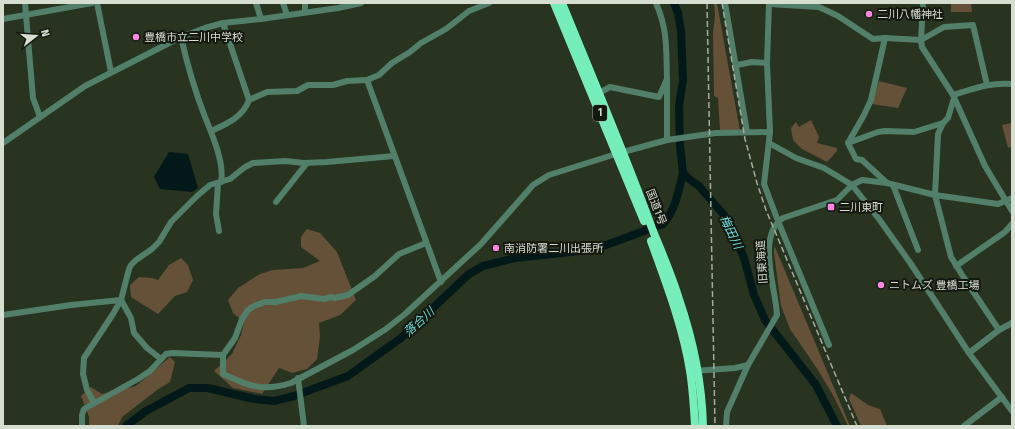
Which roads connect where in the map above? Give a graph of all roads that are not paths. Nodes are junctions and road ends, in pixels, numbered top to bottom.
1 (25, 3) edge
2 (92, 3) edge
3 (97, 3) edge
4 (256, 3) edge
5 (283, 3) edge
6 (305, 3) edge
7 (361, 3) edge
8 (489, 3) edge
9 (554, 3) edge
10 (562, 3) edge
11 (656, 3) edge
12 (725, 3) edge
13 (923, 3) edge
14 (769, 4) edge
15 (305, 12) junction
16 (286, 15) junction
17 (26, 16) junction
18 (3, 19) edge
19 (261, 19) junction
20 (223, 23) junction
21 (181, 36) junction
22 (885, 38) junction
23 (921, 40) junction
24 (767, 63) junction
25 (737, 65) junction
26 (111, 72) junction
27 (667, 79) junction
28 (367, 80) junction
29 (1012, 84) edge
30 (987, 85) junction
31 (599, 93) junction
32 (953, 97) junction
33 (249, 100) junction
34 (40, 117) junction
35 (943, 123) junction
36 (212, 131) junction
37 (747, 132) junction
38 (770, 132) junction
39 (668, 140) junction
40 (3, 143) edge
41 (769, 143) junction
42 (848, 143) junction
43 (620, 153) junction
44 (394, 156) junction
45 (307, 163) junction
46 (219, 183) junction
47 (890, 184) junction
48 (852, 185) junction
49 (935, 195) junction
50 (1012, 198) edge
51 (1006, 201) junction
52 (276, 202) dead end
53 (1012, 211) edge
54 (778, 221) junction
55 (1012, 224) edge
56 (219, 231) dead end
57 (426, 243) junction
58 (918, 250) dead end
59 (956, 266) junction
60 (441, 282) junction
61 (121, 300) junction
62 (3, 315) edge
63 (1012, 323) edge
64 (999, 330) junction
65 (829, 345) dead end
66 (969, 353) junction
67 (223, 355) junction
68 (161, 359) junction
69 (748, 365) junction
70 (694, 371) junction
71 (298, 378) junction
72 (1002, 397) junction
73 (94, 403) junction
74 (1012, 411) edge
75 (82, 426) edge
76 (304, 426) edge
77 (695, 426) edge
78 (703, 426) edge
79 (726, 426) edge
80 (964, 426) edge

1 - 17 street
2 - 17 street
3 - 26 street
4 - 19 street
5 - 16 street
6 - 15 street
7 - 15 street
8 - 28 street
9 - 43 highway, 国道1号 / 1
10 - 31 highway, 国道1号 / 1
11 - 27 street
12 - 25 street
13 - 23 street
14 - 22 street
14 - 24 street
15 - 16 street
16 - 19 street
17 - 18 street
17 - 34 street
19 - 20 street
20 - 21 street
20 - 33 street
21 - 26 street
21 - 36 street
22 - 23 street
22 - 42 street
23 - 30 street
23 - 32 street
24 - 25 street
24 - 38 street
25 - 37 street
26 - 34 street
27 - 31 street
27 - 39 street
28 - 33 street
28 - 44 street
29 - 30 street
30 - 32 street
31 - 43 highway, 国道1号 / 1
32 - 35 street
32 - 51 street
33 - 36 street
34 - 40 street
35 - 42 street
35 - 49 street
36 - 46 street
37 - 38 street
37 - 39 street
38 - 41 street
39 - 43 street
41 - 48 street
41 - 54 street
42 - 47 street
43 - 60 street
43 - 70 highway, 国道1号 / 1
44 - 45 street
44 - 57 street
45 - 46 street
45 - 52 street
46 - 56 street
46 - 61 street
47 - 48 street
47 - 49 street
47 - 58 street
48 - 54 street
48 - 66 street
49 - 51 street
49 - 59 street
50 - 51 street
51 - 53 street
54 - 65 street
54 - 69 street, 旧東海道
55 - 59 street
57 - 60 street
57 - 67 street
59 - 64 street
60 - 71 street
61 - 62 street
61 - 68 street
61 - 73 street
63 - 64 street
64 - 66 street
66 - 72 street
67 - 68 street
67 - 71 street
68 - 73 street
69 - 70 street
69 - 79 street, 旧東海道
70 - 77 highway, 国道1号 / 1
70 - 78 highway, 国道1号 / 1
71 - 76 street
72 - 74 street
72 - 80 street
73 - 75 street

